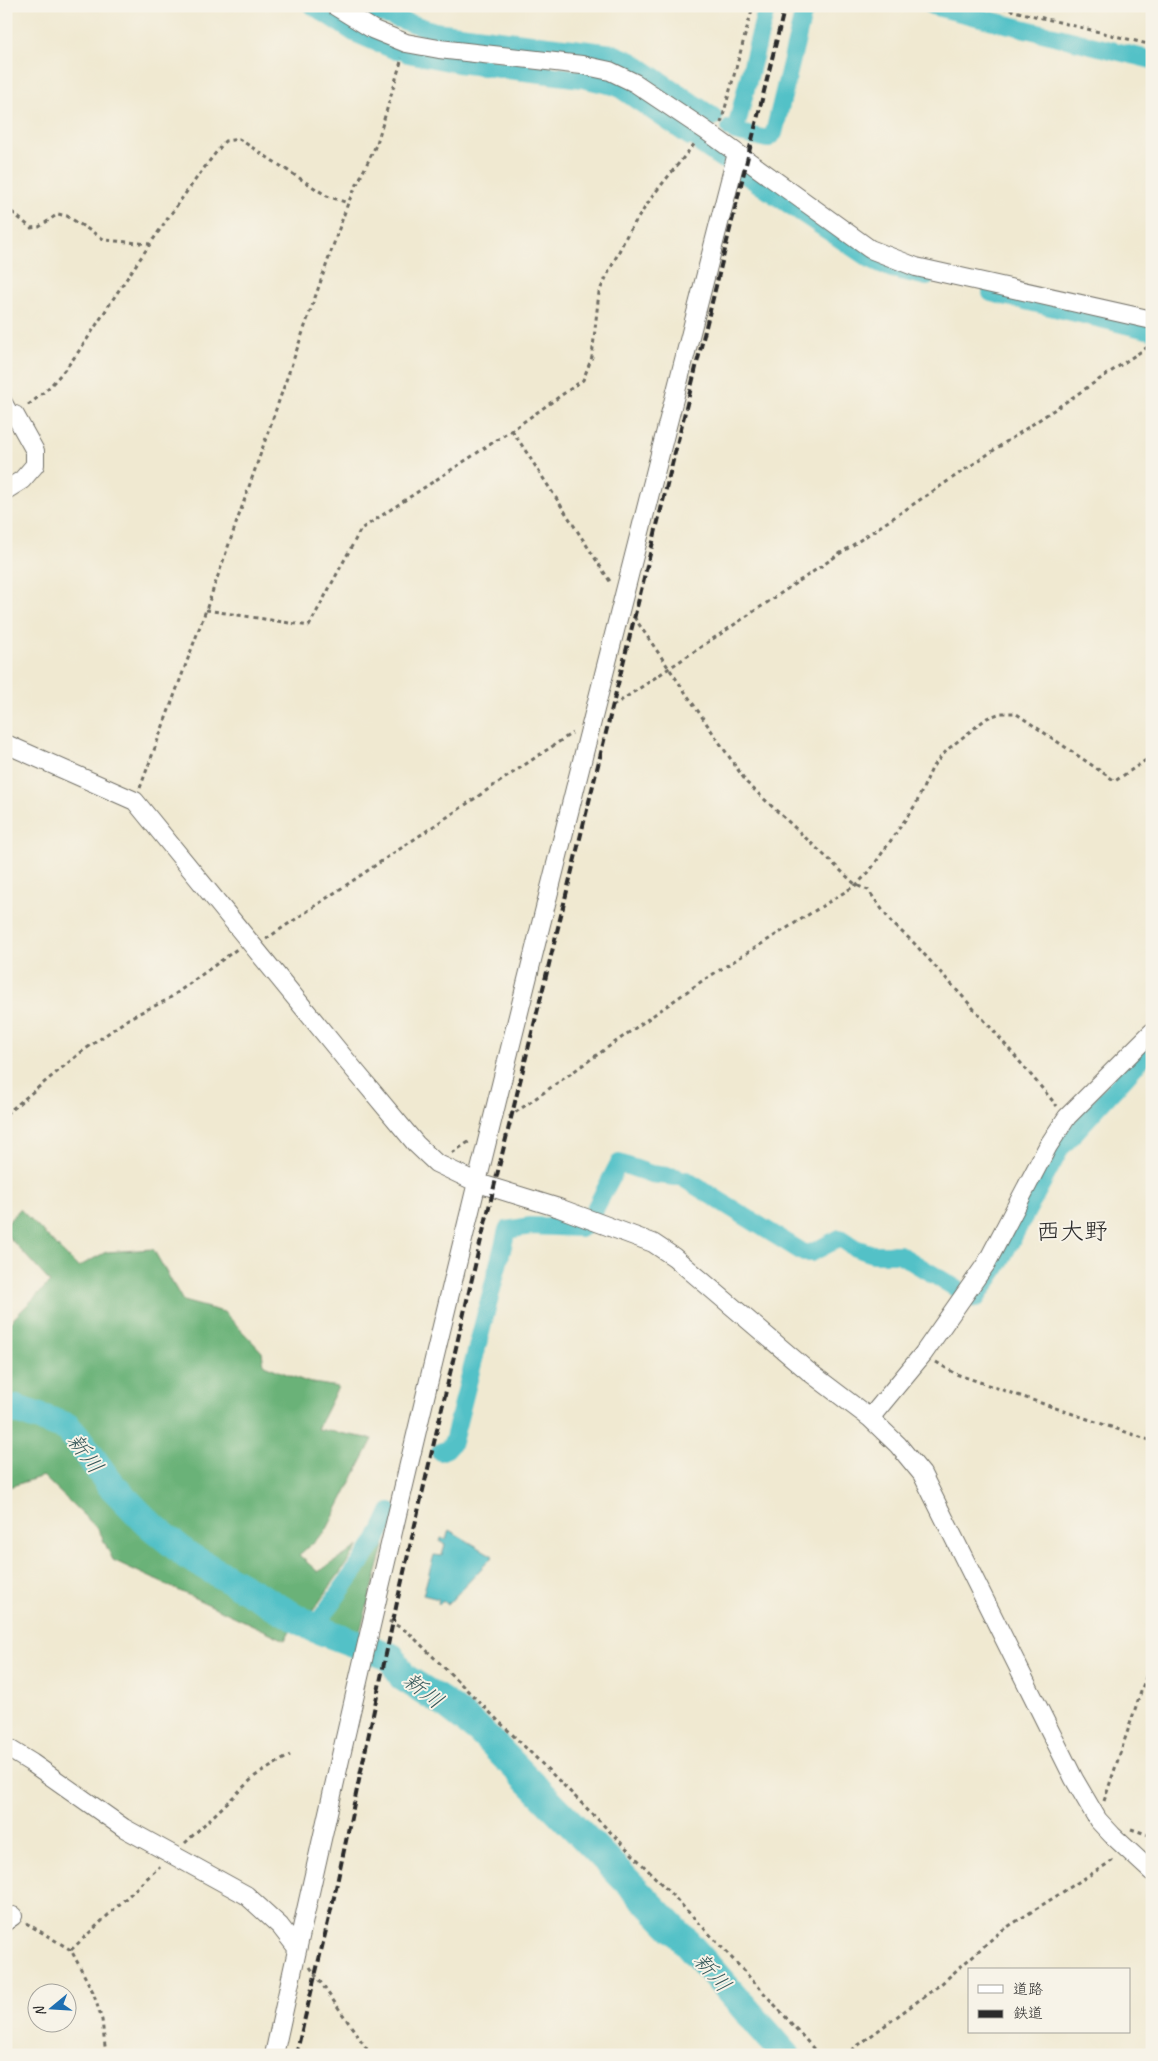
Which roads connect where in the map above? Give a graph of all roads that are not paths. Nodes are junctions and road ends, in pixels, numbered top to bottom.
1 (335, 6) edge
2 (737, 152) junction
3 (1152, 320) edge
4 (10, 407) edge
5 (6, 490) edge
6 (6, 744) edge
7 (1152, 1032) edge
8 (478, 1183) junction
9 (870, 1418) junction
10 (6, 1747) edge
11 (1152, 1872) edge
12 (297, 1948) junction
13 (274, 2055) edge

1 - 2 street
2 - 3 street
2 - 8 street
4 - 5 street
6 - 8 street
7 - 9 street
8 - 9 street
8 - 12 street
9 - 11 street
10 - 12 street
12 - 13 street

